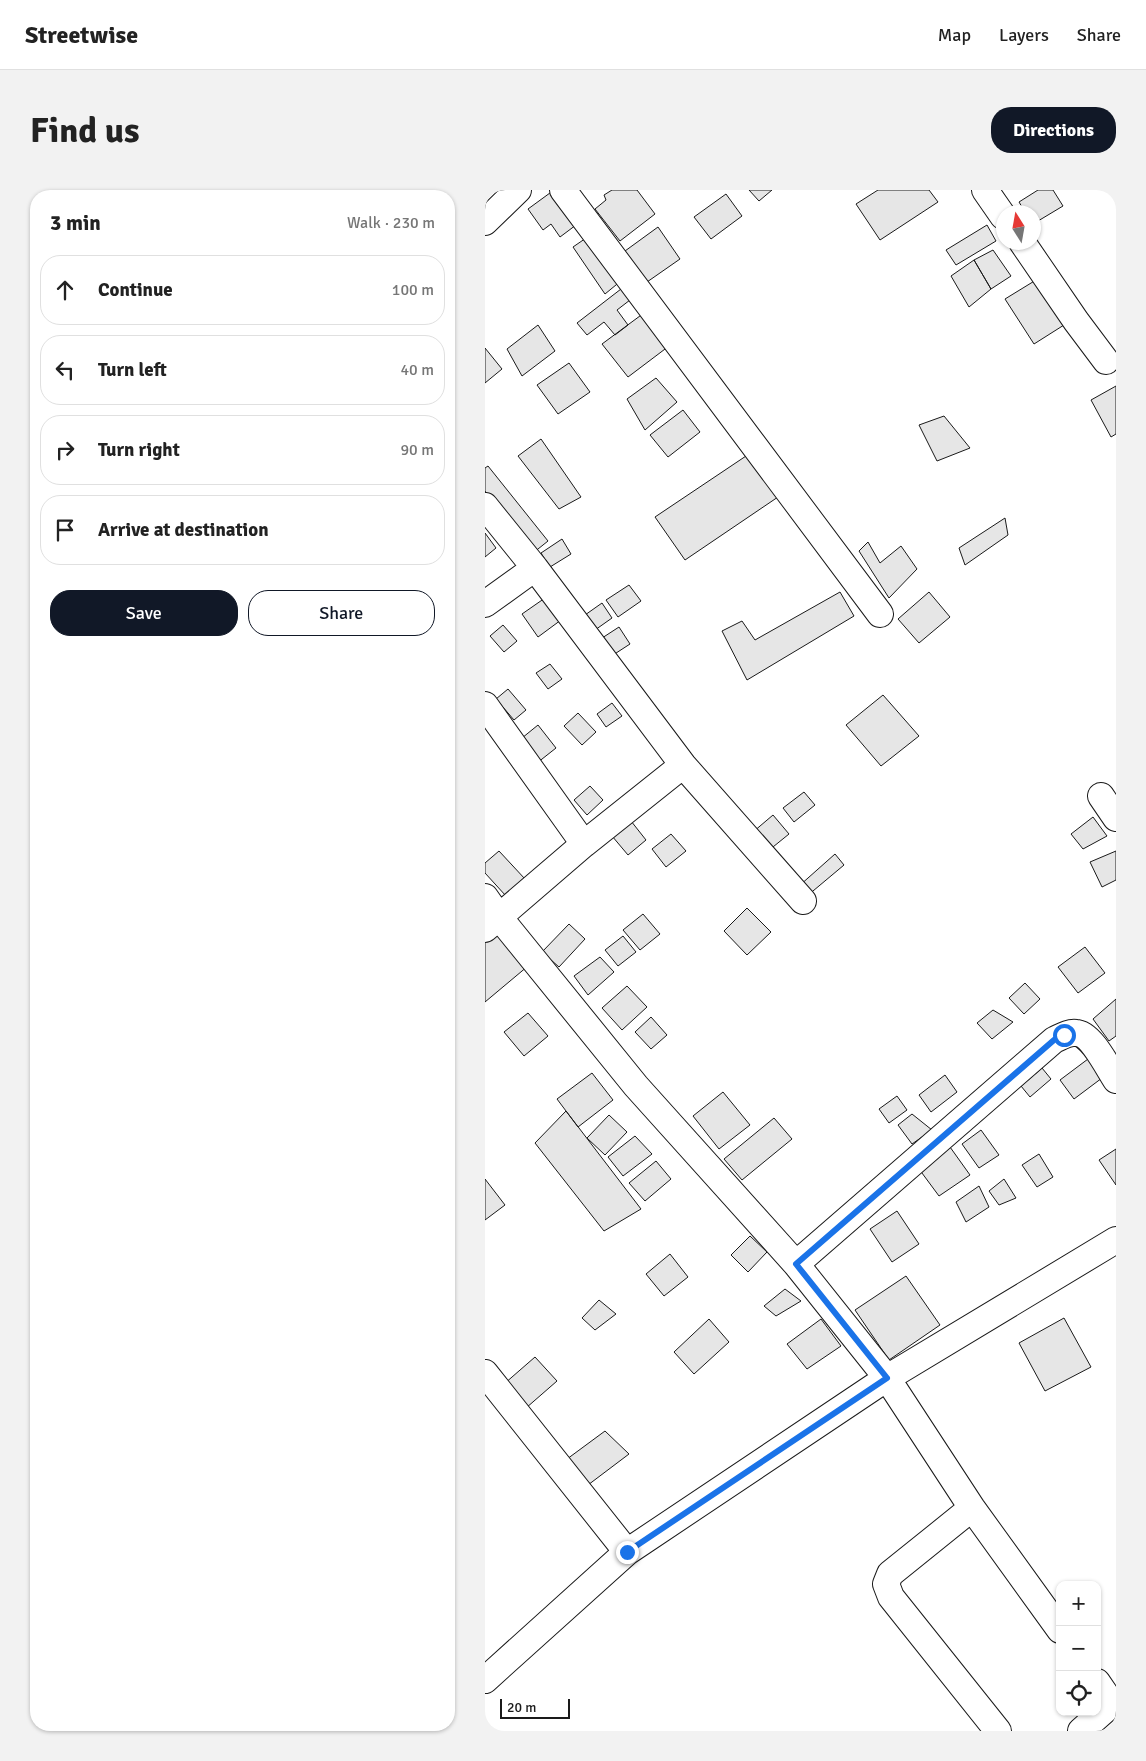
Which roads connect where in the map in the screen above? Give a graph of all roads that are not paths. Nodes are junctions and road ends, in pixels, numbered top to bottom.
1 (518, 190) edge
2 (563, 190) edge
3 (985, 190) edge
4 (996, 206) edge
5 (485, 222) edge
6 (1027, 250) edge
7 (1106, 361) dead end
8 (485, 506) edge
9 (535, 568) junction
10 (485, 604) edge
11 (880, 614) dead end
12 (485, 705) edge
13 (683, 765) junction
14 (1101, 796) dead end
15 (1116, 818) edge
16 (584, 844) junction
17 (803, 901) dead end
18 (490, 914) edge
19 (1116, 1080) edge
20 (1116, 1240) edge
21 (796, 1264) junction
22 (485, 1373) edge
23 (887, 1378) junction
24 (972, 1508) junction
25 (627, 1552) junction
26 (1057, 1626) edge
27 (485, 1680) edge
28 (1101, 1687) edge
29 (1115, 1703) edge
30 (998, 1731) edge
31 (1081, 1731) edge

1 - 5 street
2 - 11 street
3 - 4 street
6 - 7 street
8 - 9 street
9 - 10 street
9 - 13 street
12 - 16 street
13 - 16 street
13 - 17 street
14 - 15 street
16 - 18 street
18 - 21 street
19 - 21 street
20 - 23 street
21 - 23 street
22 - 25 street
23 - 24 street
23 - 25 street
24 - 26 street
24 - 30 street
25 - 27 street
28 - 29 street
29 - 31 street

